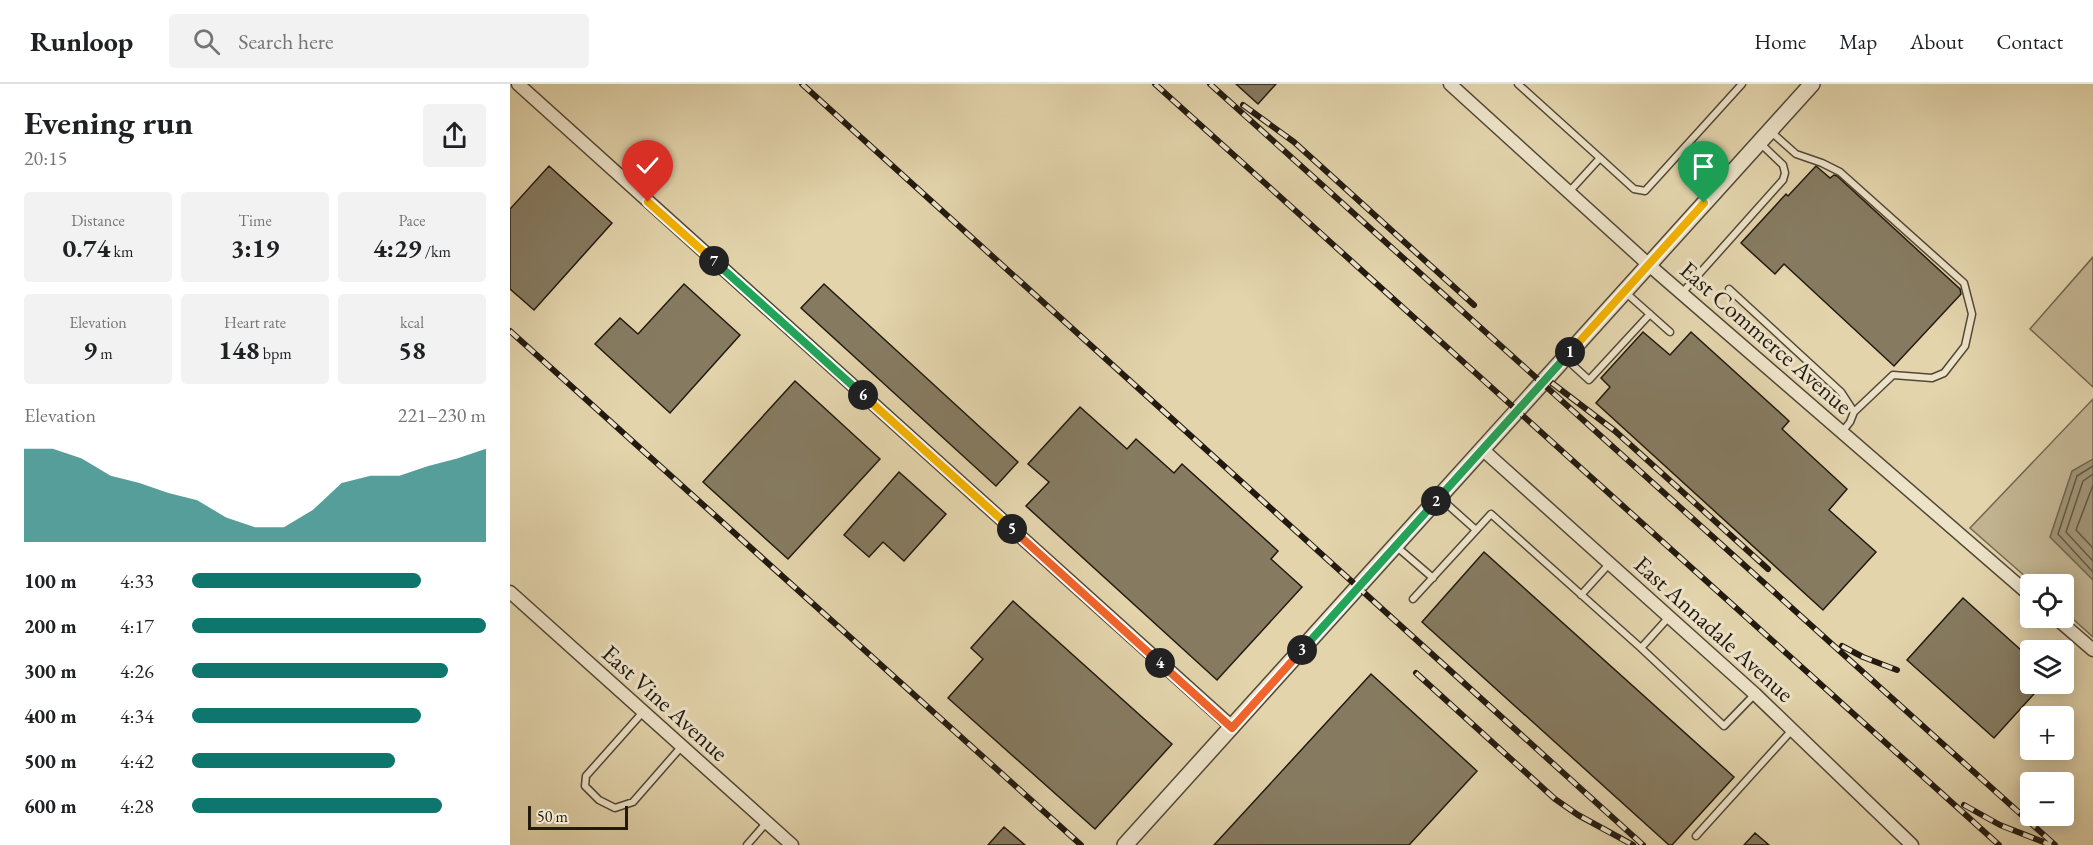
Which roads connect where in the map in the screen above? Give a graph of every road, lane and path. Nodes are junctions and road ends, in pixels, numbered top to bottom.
1 (518, 84) edge
2 (1450, 84) edge
3 (1518, 84) edge
4 (1742, 84) edge
5 (1812, 84) edge
6 (1765, 136) junction
7 (1600, 158) junction
8 (1569, 192) junction
9 (1649, 265) junction
10 (1730, 288) dead end
11 (1624, 292) junction
12 (1682, 293) junction
13 (1650, 314) junction
14 (1670, 332) dead end
15 (1565, 358) junction
16 (1854, 412) junction
17 (1842, 432) junction
18 (1482, 449) junction
19 (1439, 497) junction
20 (1476, 530) junction
21 (1396, 545) junction
22 (1610, 563) junction
23 (1433, 578) junction
24 (2020, 586) edge
25 (510, 592) edge
26 (1581, 595) junction
27 (1413, 599) dead end
28 (1670, 616) junction
29 (2068, 628) edge
30 (1641, 648) junction
31 (2093, 650) edge
32 (1755, 694) junction
33 (644, 711) junction
34 (1232, 728) junction
35 (1792, 729) junction
36 (682, 746) junction
37 (767, 822) junction
38 (1696, 836) dead end
39 (747, 845) edge
40 (792, 845) edge
41 (1125, 845) edge
42 (1912, 845) edge

1 - 34 street
2 - 8 street, East Commerce Avenue
3 - 7 lane
4 - 7 lane
5 - 6 street
6 - 9 street
6 - 12 lane
6 - 16 lane
7 - 8 lane
8 - 9 street, East Commerce Avenue
9 - 11 street
9 - 12 street, East Commerce Avenue
10 - 16 lane
11 - 13 lane
11 - 15 street
12 - 17 street, East Commerce Avenue
13 - 14 lane
13 - 15 lane
15 - 18 street
16 - 17 lane
17 - 24 street, East Commerce Avenue
18 - 19 street
18 - 22 street, East Annadale Avenue
19 - 20 lane
19 - 21 street
20 - 23 lane
20 - 26 lane
21 - 23 lane
21 - 34 street
22 - 26 lane
22 - 28 street, East Annadale Avenue
23 - 27 lane
25 - 33 street, East Vine Avenue
26 - 30 lane
28 - 30 lane
28 - 32 street, East Annadale Avenue
29 - 31 street
30 - 32 lane
32 - 35 street, East Annadale Avenue
33 - 36 street, East Vine Avenue
33 - 36 lane
34 - 41 street
35 - 38 lane
35 - 42 street, East Annadale Avenue
36 - 37 street, East Vine Avenue
37 - 39 lane
37 - 40 street, East Vine Avenue

